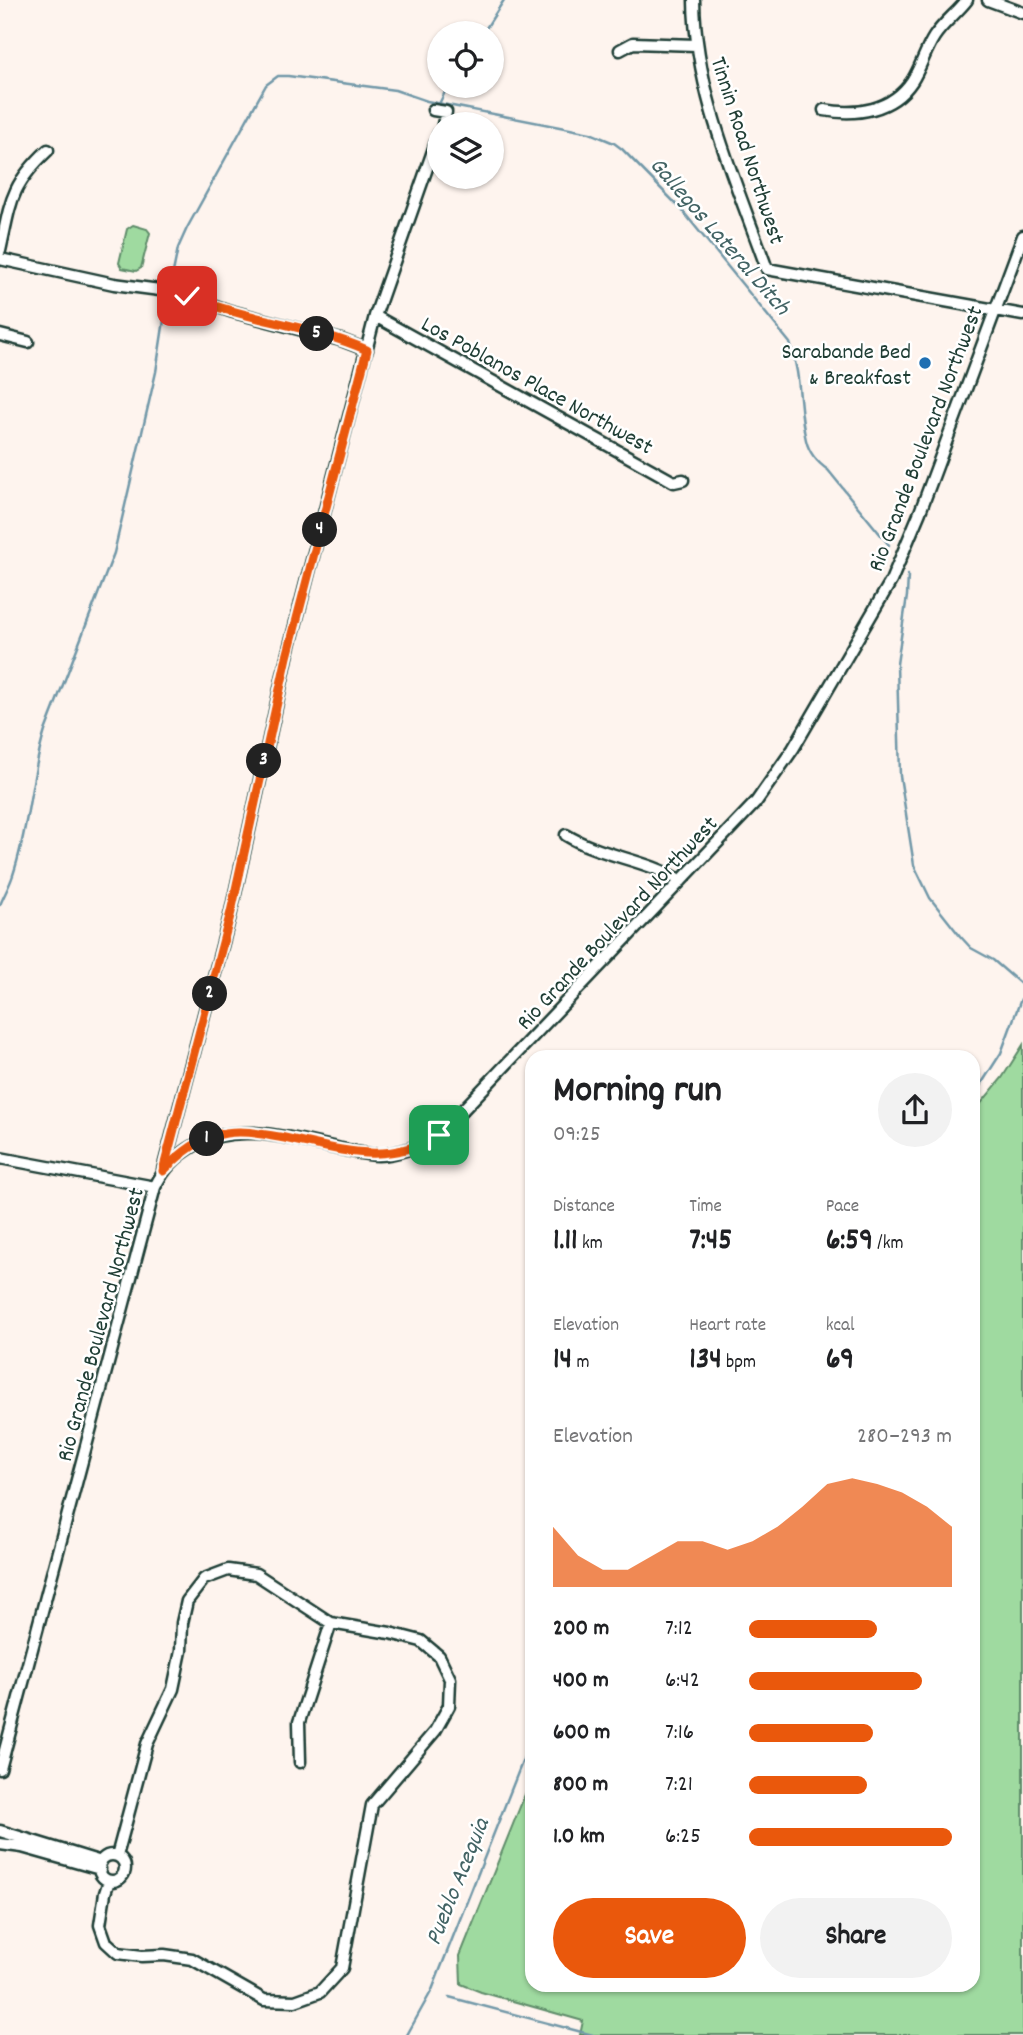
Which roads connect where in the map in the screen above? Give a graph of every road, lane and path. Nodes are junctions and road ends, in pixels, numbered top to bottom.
1 (694, 0) edge
2 (967, 0) edge
3 (993, 1) edge
4 (1023, 13) edge
5 (696, 45) junction
6 (620, 50) dead end
7 (433, 110) dead end
8 (824, 110) dead end
9 (446, 112) edge
10 (48, 150) dead end
11 (427, 168) edge
12 (1023, 236) edge
13 (0, 251) edge
14 (0, 259) edge
15 (995, 309) junction
16 (1023, 315) edge
17 (375, 316) junction
18 (0, 335) edge
19 (28, 342) dead end
20 (367, 350) junction
21 (683, 480) dead end
22 (566, 835) dead end
23 (681, 881) junction
24 (0, 1158) edge
25 (163, 1171) junction
26 (155, 1187) junction
27 (331, 1623) junction
28 (300, 1762) dead end
29 (0, 1769) edge
30 (0, 1831) edge
31 (0, 1844) edge
32 (117, 1856) junction
33 (101, 1865) junction
34 (109, 1881) junction

1 - 5 street, Tinnin Road Northwest
2 - 8 street
3 - 4 street
5 - 6 street
5 - 15 street, Tinnin Road Northwest
7 - 9 street
10 - 13 street
11 - 17 street
12 - 15 street, Rio Grande Boulevard Northwest
14 - 20 street
15 - 16 street
15 - 23 street, Rio Grande Boulevard Northwest
17 - 20 street
17 - 21 street, Los Poblanos Place Northwest
18 - 19 street
20 - 25 street
22 - 23 street
23 - 25 street, Rio Grande Boulevard Northwest
24 - 26 street
25 - 26 street, Rio Grande Boulevard Northwest
26 - 29 street, Rio Grande Boulevard Northwest
27 - 28 street
27 - 32 street
27 - 34 street
30 - 33 street
31 - 33 street
32 - 33 street
32 - 34 street
33 - 34 street

